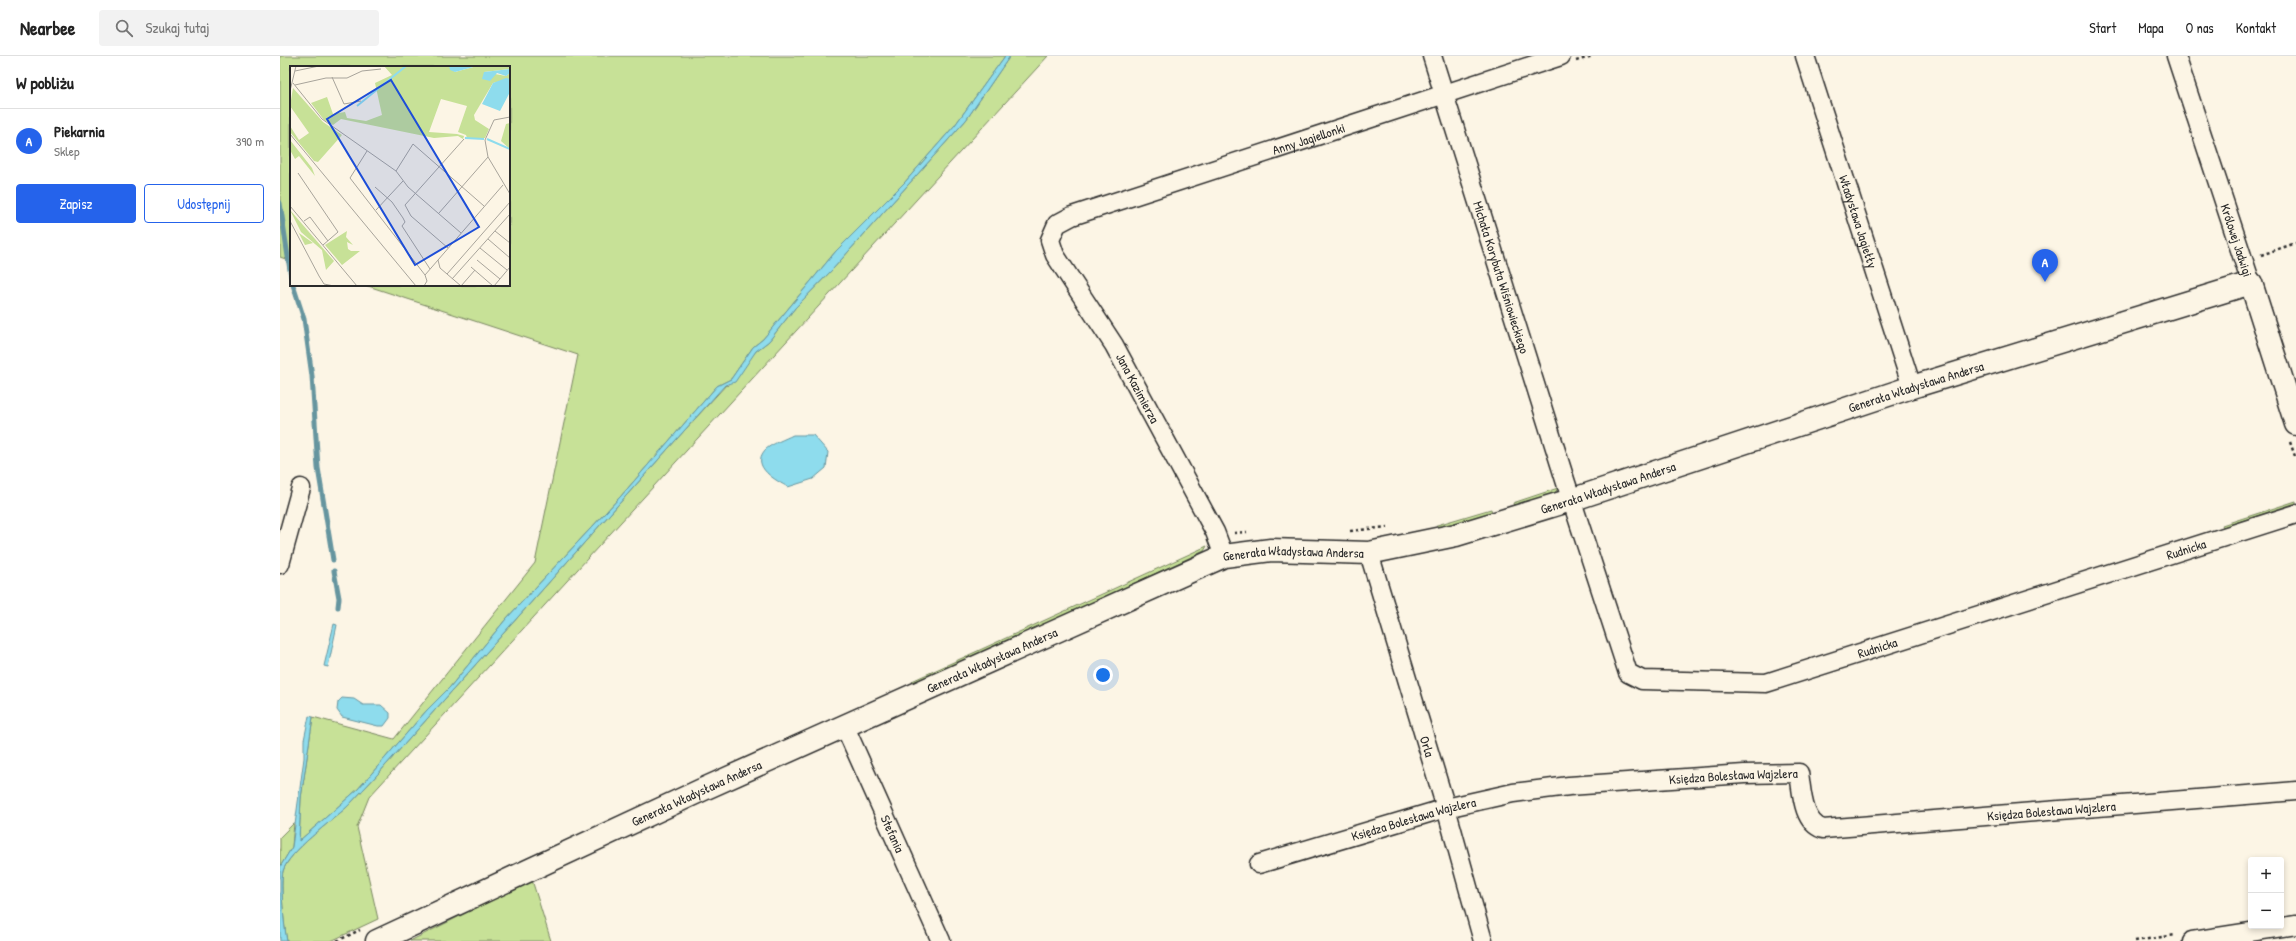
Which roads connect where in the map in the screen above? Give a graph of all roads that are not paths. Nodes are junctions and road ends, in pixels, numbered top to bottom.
1 (1432, 56) edge
2 (1561, 56) edge
3 (1805, 56) edge
4 (2176, 56) edge
5 (1443, 93) junction
6 (1057, 224) joint
7 (2251, 283) junction
8 (1912, 386) junction
9 (2296, 424) edge
10 (302, 488) dead end
11 (1571, 500) junction
12 (2296, 514) edge
13 (1369, 553) junction
14 (1224, 556) junction
15 (280, 564) edge
16 (845, 727) junction
17 (2296, 792) edge
18 (1446, 808) junction
19 (1259, 864) dead end
20 (2296, 925) edge
21 (377, 941) edge
22 (941, 941) edge
23 (1483, 941) edge
24 (2192, 941) edge

1 - 5 street, Michała Korybuta Wiśniowieckiego
2 - 5 street, Anny Jagiellonki
3 - 8 street, Władysława Jagiełły
4 - 7 street, Królowej Jadwigi
5 - 6 street, Anny Jagiellonki
5 - 11 street, Michała Korybuta Wiśniowieckiego
6 - 14 street, Jana Kazimierza
7 - 8 street, Generała Władysława Andersa
7 - 9 street, Królowej Jadwigi
8 - 11 street, Generała Władysława Andersa
10 - 15 street
11 - 12 street, Rudnicka
11 - 13 street, Generała Władysława Andersa
13 - 14 street, Generała Władysława Andersa
13 - 18 street, Orla
14 - 16 street, Generała Władysława Andersa
16 - 21 street, Generała Władysława Andersa
16 - 22 street, Stefania
17 - 18 street, Księdza Bolesława Wajzlera
18 - 19 street, Księdza Bolesława Wajzlera
18 - 23 street, Orla
20 - 24 street

